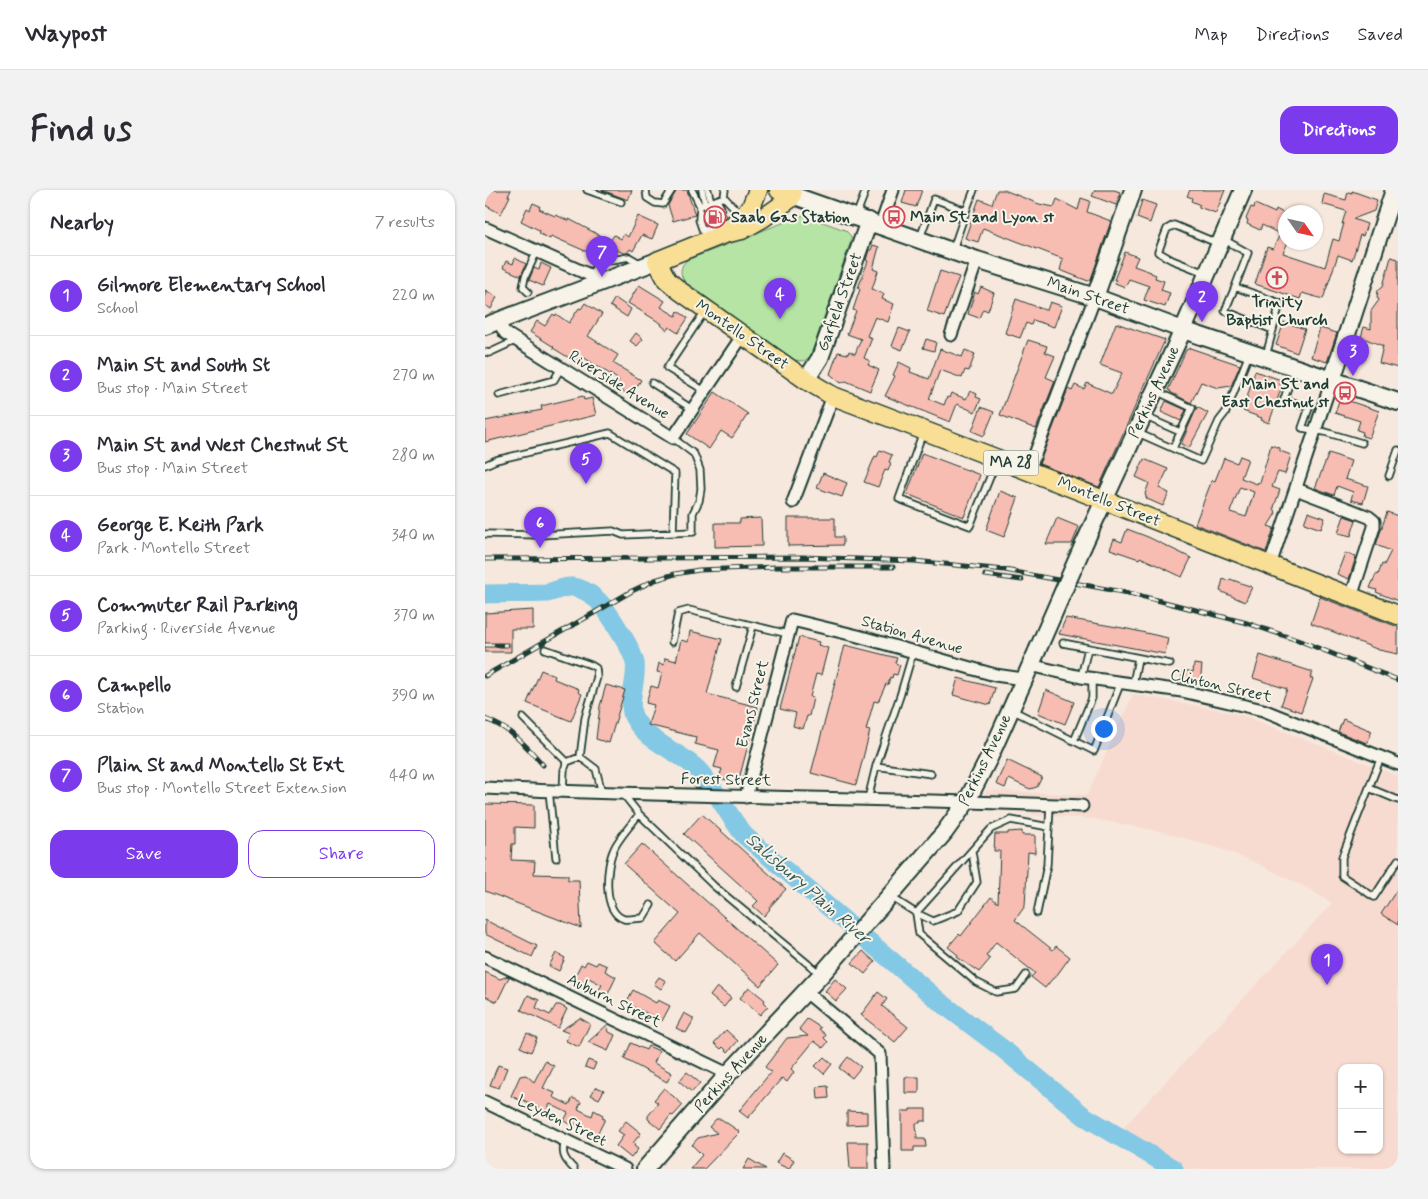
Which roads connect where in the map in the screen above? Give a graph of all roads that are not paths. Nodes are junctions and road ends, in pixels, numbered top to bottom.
1 (645, 190) edge
2 (672, 190) edge
3 (691, 190) edge
4 (702, 190) edge
5 (708, 190) edge
6 (725, 190) edge
7 (759, 190) edge
8 (866, 190) edge
9 (893, 190) edge
10 (974, 190) edge
11 (1133, 190) edge
12 (1243, 190) edge
13 (1394, 190) edge
14 (591, 191) edge
15 (789, 192) edge
16 (724, 197) junction
17 (621, 202) dead end
18 (708, 203) junction
19 (966, 211) junction
20 (869, 221) junction
21 (726, 222) junction
22 (485, 228) edge
23 (705, 237) junction
24 (919, 239) junction
25 (1220, 241) junction
26 (537, 251) junction
27 (952, 251) junction
28 (977, 260) junction
29 (650, 263) junction
30 (1207, 273) junction
31 (597, 278) junction
32 (1235, 288) junction
33 (528, 292) dead end
34 (1095, 297) junction
35 (706, 309) junction
36 (490, 322) edge
37 (1183, 330) junction
38 (1273, 330) junction
39 (743, 335) junction
40 (951, 335) dead end
41 (517, 340) junction
42 (485, 352) edge
43 (1258, 355) junction
44 (561, 368) junction
45 (1295, 368) junction
46 (806, 380) junction
47 (1332, 380) junction
48 (652, 383) dead end
49 (705, 391) junction
50 (1154, 391) junction
51 (499, 395) dead end
52 (833, 396) junction
53 (1398, 402) edge
54 (693, 409) junction
55 (1143, 415) junction
56 (923, 430) junction
57 (1316, 430) junction
58 (1135, 432) junction
59 (1180, 432) junction
60 (673, 438) junction
61 (1362, 443) dead end
62 (1173, 448) junction
63 (1398, 450) edge
64 (998, 458) junction
65 (485, 464) edge
66 (1029, 470) junction
67 (1389, 476) dead end
68 (1296, 489) junction
69 (1104, 501) junction
70 (793, 502) dead end
71 (673, 533) junction
72 (485, 534) edge
73 (1270, 565) junction
74 (1351, 597) junction
75 (1398, 615) edge
76 (791, 620) joint
77 (753, 626) junction
78 (788, 634) junction
79 (672, 642) dead end
80 (1063, 643) dead end
81 (545, 648) dead end
82 (1087, 648) junction
83 (913, 652) junction
84 (1138, 658) junction
85 (1170, 664) dead end
86 (1030, 665) junction
87 (1087, 678) junction
88 (1121, 682) junction
89 (1133, 684) junction
90 (736, 687) dead end
91 (1010, 710) junction
92 (523, 718) dead end
93 (1073, 741) junction
94 (580, 757) junction
95 (1381, 757) junction
96 (567, 762) junction
97 (1398, 764) edge
98 (876, 766) junction
99 (931, 774) dead end
100 (485, 788) edge
101 (1369, 788) junction
102 (549, 791) junction
103 (563, 791) junction
104 (602, 794) junction
105 (623, 794) junction
106 (746, 797) junction
107 (867, 799) junction
108 (1398, 800) edge
109 (967, 801) junction
110 (1050, 804) junction
111 (1081, 806) dead end
112 (639, 814) junction
113 (1049, 827) junction
114 (972, 852) junction
115 (556, 858) dead end
116 (1398, 860) edge
117 (890, 896) junction
118 (651, 905) dead end
119 (917, 914) junction
120 (1037, 914) dead end
121 (485, 957) edge
122 (821, 975) junction
123 (1026, 975) dead end
124 (806, 992) junction
125 (728, 1074) junction
126 (485, 1102) edge
127 (565, 1140) junction
128 (574, 1169) edge
129 (625, 1169) edge
130 (645, 1169) edge
131 (883, 1169) edge

1 - 2 lane
3 - 18 lane
4 - 18 lane
5 - 18 lane
6 - 16 lane
7 - 21 main road
8 - 20 lane
9 - 20 street
10 - 19 lane
11 - 34 main road
12 - 25 main road, Perkins Avenue
13 - 47 main road
14 - 17 lane
15 - 20 main road, Main Street
15 - 21 main road
16 - 18 lane
16 - 21 lane
18 - 18 lane
18 - 23 lane
19 - 24 lane
19 - 27 lane
20 - 24 main road, Main Street
20 - 46 main road, Garfield Street
21 - 23 main road
22 - 26 street
23 - 29 main road
24 - 27 main road, Main Street
25 - 30 main road, Perkins Avenue
25 - 30 lane
25 - 32 lane
26 - 31 street
26 - 33 lane
27 - 28 main road, Main Street
28 - 34 main road, Main Street
28 - 40 street
29 - 31 main road
29 - 31 lane
29 - 35 main road, Montello Street / MA 28
30 - 37 main road, Perkins Avenue
31 - 36 main road
32 - 38 lane
32 - 38 lane
34 - 37 main road, Main Street
34 - 66 street
35 - 39 main road, Montello Street / MA 28
35 - 49 lane
36 - 41 street, Riverside Avenue
37 - 43 main road, Main Street
37 - 50 main road, Perkins Avenue
38 - 43 lane
39 - 46 main road, Montello Street / MA 28
39 - 49 street, Riverside Avenue
41 - 42 lane
41 - 44 street, Riverside Avenue
43 - 45 main road, Main Street
43 - 62 lane
44 - 51 lane
44 - 60 street, Riverside Avenue
45 - 47 main road, Main Street
45 - 57 lane
46 - 52 main road, Montello Street / MA 28
47 - 53 main road, Main Street
47 - 57 street
48 - 54 lane
49 - 54 street, Riverside Avenue
50 - 55 main road, Perkins Avenue
50 - 59 lane
52 - 56 main road, Montello Street / MA 28
52 - 70 street
54 - 60 street, Riverside Avenue
55 - 58 main road, Perkins Avenue
55 - 59 lane
56 - 64 main road, Montello Street / MA 28
56 - 64 lane
57 - 61 lane
57 - 68 street
58 - 62 lane
58 - 69 main road, Perkins Avenue
59 - 62 lane
60 - 71 lane
63 - 67 lane
64 - 66 main road, Montello Street / MA 28
65 - 71 lane
66 - 69 main road, Montello Street / MA 28
68 - 73 street
68 - 74 street
69 - 73 main road, Montello Street / MA 28
69 - 86 main road, Perkins Avenue, bridge
71 - 72 lane
73 - 74 main road, Montello Street / MA 28
74 - 75 main road, Montello Street / MA 28
76 - 78 street, Evans Street
76 - 83 street, Station Avenue
77 - 78 lane
77 - 79 lane
77 - 90 lane
78 - 106 street, Evans Street
80 - 82 lane
81 - 94 lane
82 - 84 lane
82 - 87 lane
83 - 86 street, Station Avenue
83 - 98 lane
84 - 85 lane
84 - 89 lane
86 - 87 street, Clinton Street
86 - 91 main road, Perkins Avenue
87 - 88 street, Clinton Street
87 - 93 lane
88 - 89 street, Clinton Street
88 - 93 lane
89 - 95 street, Clinton Street
91 - 93 lane
91 - 109 main road, Perkins Avenue
92 - 96 lane
94 - 96 lane
94 - 104 lane
95 - 97 street, Clinton Street
95 - 101 lane
96 - 103 lane
98 - 99 lane
98 - 107 lane
100 - 102 street, Forest Street
101 - 108 lane
101 - 116 lane
102 - 103 street, Forest Street
102 - 115 lane
103 - 104 street, Forest Street
104 - 105 street, Forest Street
105 - 106 street, Forest Street
105 - 112 lane
106 - 107 street, Forest Street
107 - 109 street, Forest Street
109 - 110 street, Forest Street
109 - 117 main road, Perkins Avenue
110 - 111 street, Forest Street
110 - 113 lane
112 - 118 lane
112 - 122 lane
113 - 114 lane
113 - 120 lane
114 - 119 lane
114 - 119 lane
117 - 119 lane
117 - 122 main road, Perkins Avenue
119 - 123 lane
121 - 125 street, Auburn Street
122 - 124 main road, Perkins Avenue
124 - 125 main road, Perkins Avenue
124 - 131 street
125 - 130 main road, Perkins Avenue
126 - 127 street, Leyden Street
127 - 128 lane
127 - 129 street, Leyden Street

